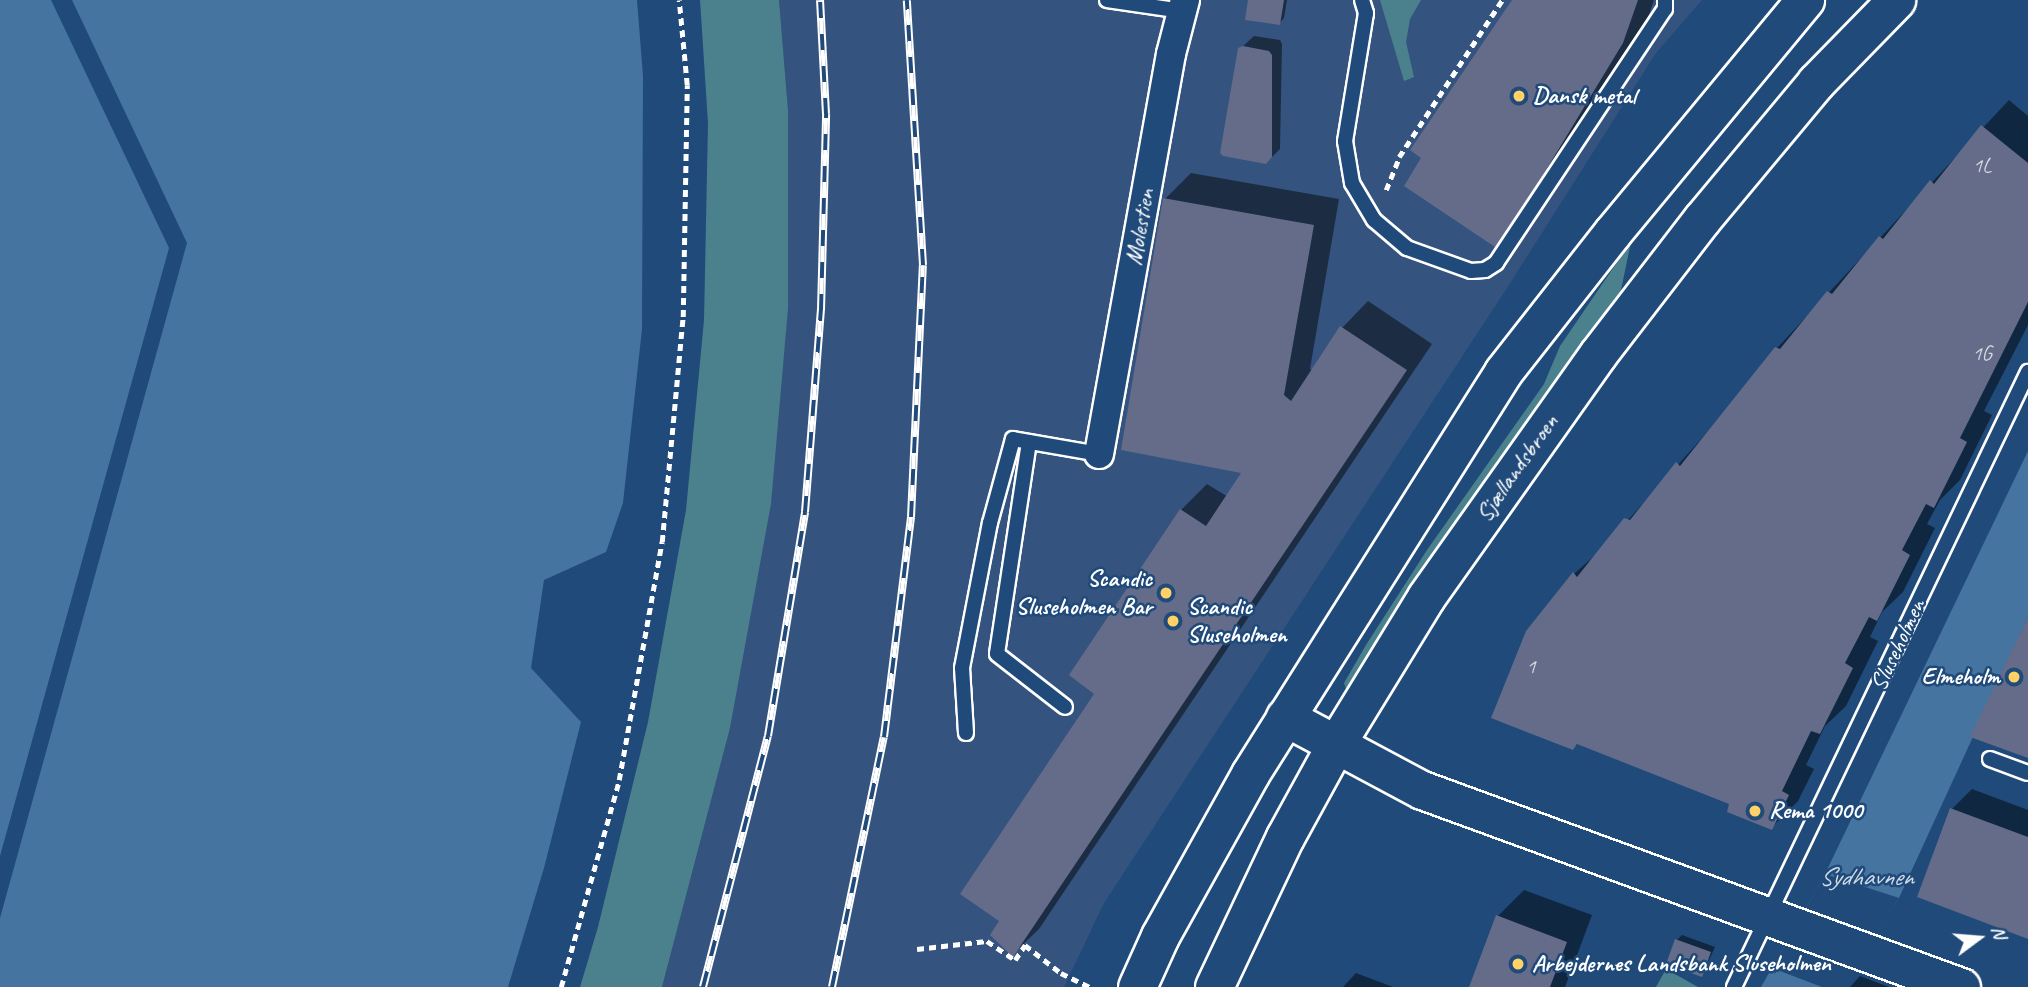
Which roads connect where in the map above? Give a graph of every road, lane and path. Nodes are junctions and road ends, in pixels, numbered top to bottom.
1 (679, 0) edge
2 (1107, 0) edge
3 (1362, 0) edge
4 (1502, 0) edge
5 (1665, 0) edge
6 (1805, 0) edge
7 (1896, 0) edge
8 (1183, 5) edge
9 (1374, 220) junction
10 (2028, 372) edge
11 (1029, 442) junction
12 (1099, 454) joint
13 (1065, 707) dead end
14 (1284, 717) junction
15 (966, 733) dead end
16 (1336, 744) junction
17 (1990, 759) dead end
18 (2028, 773) edge
19 (1782, 923) junction
20 (917, 949) dead end
21 (561, 987) edge
22 (1090, 987) edge
23 (1136, 987) edge
24 (1214, 987) edge
25 (1734, 987) edge
26 (1961, 987) edge

1 - 21 path
2 - 8 lane
3 - 9 lane
4 - 9 path
5 - 9 lane
6 - 14 street
7 - 16 street, Sjællandsbroen
8 - 12 street, Molestien
10 - 19 lane, Sluseholmen
11 - 12 lane
11 - 13 lane
11 - 15 lane
14 - 16 street
14 - 23 street
16 - 19 street
16 - 24 street, Sjællandsbroen
17 - 18 lane
19 - 25 lane, Sluseholmen
19 - 26 street
20 - 22 path

